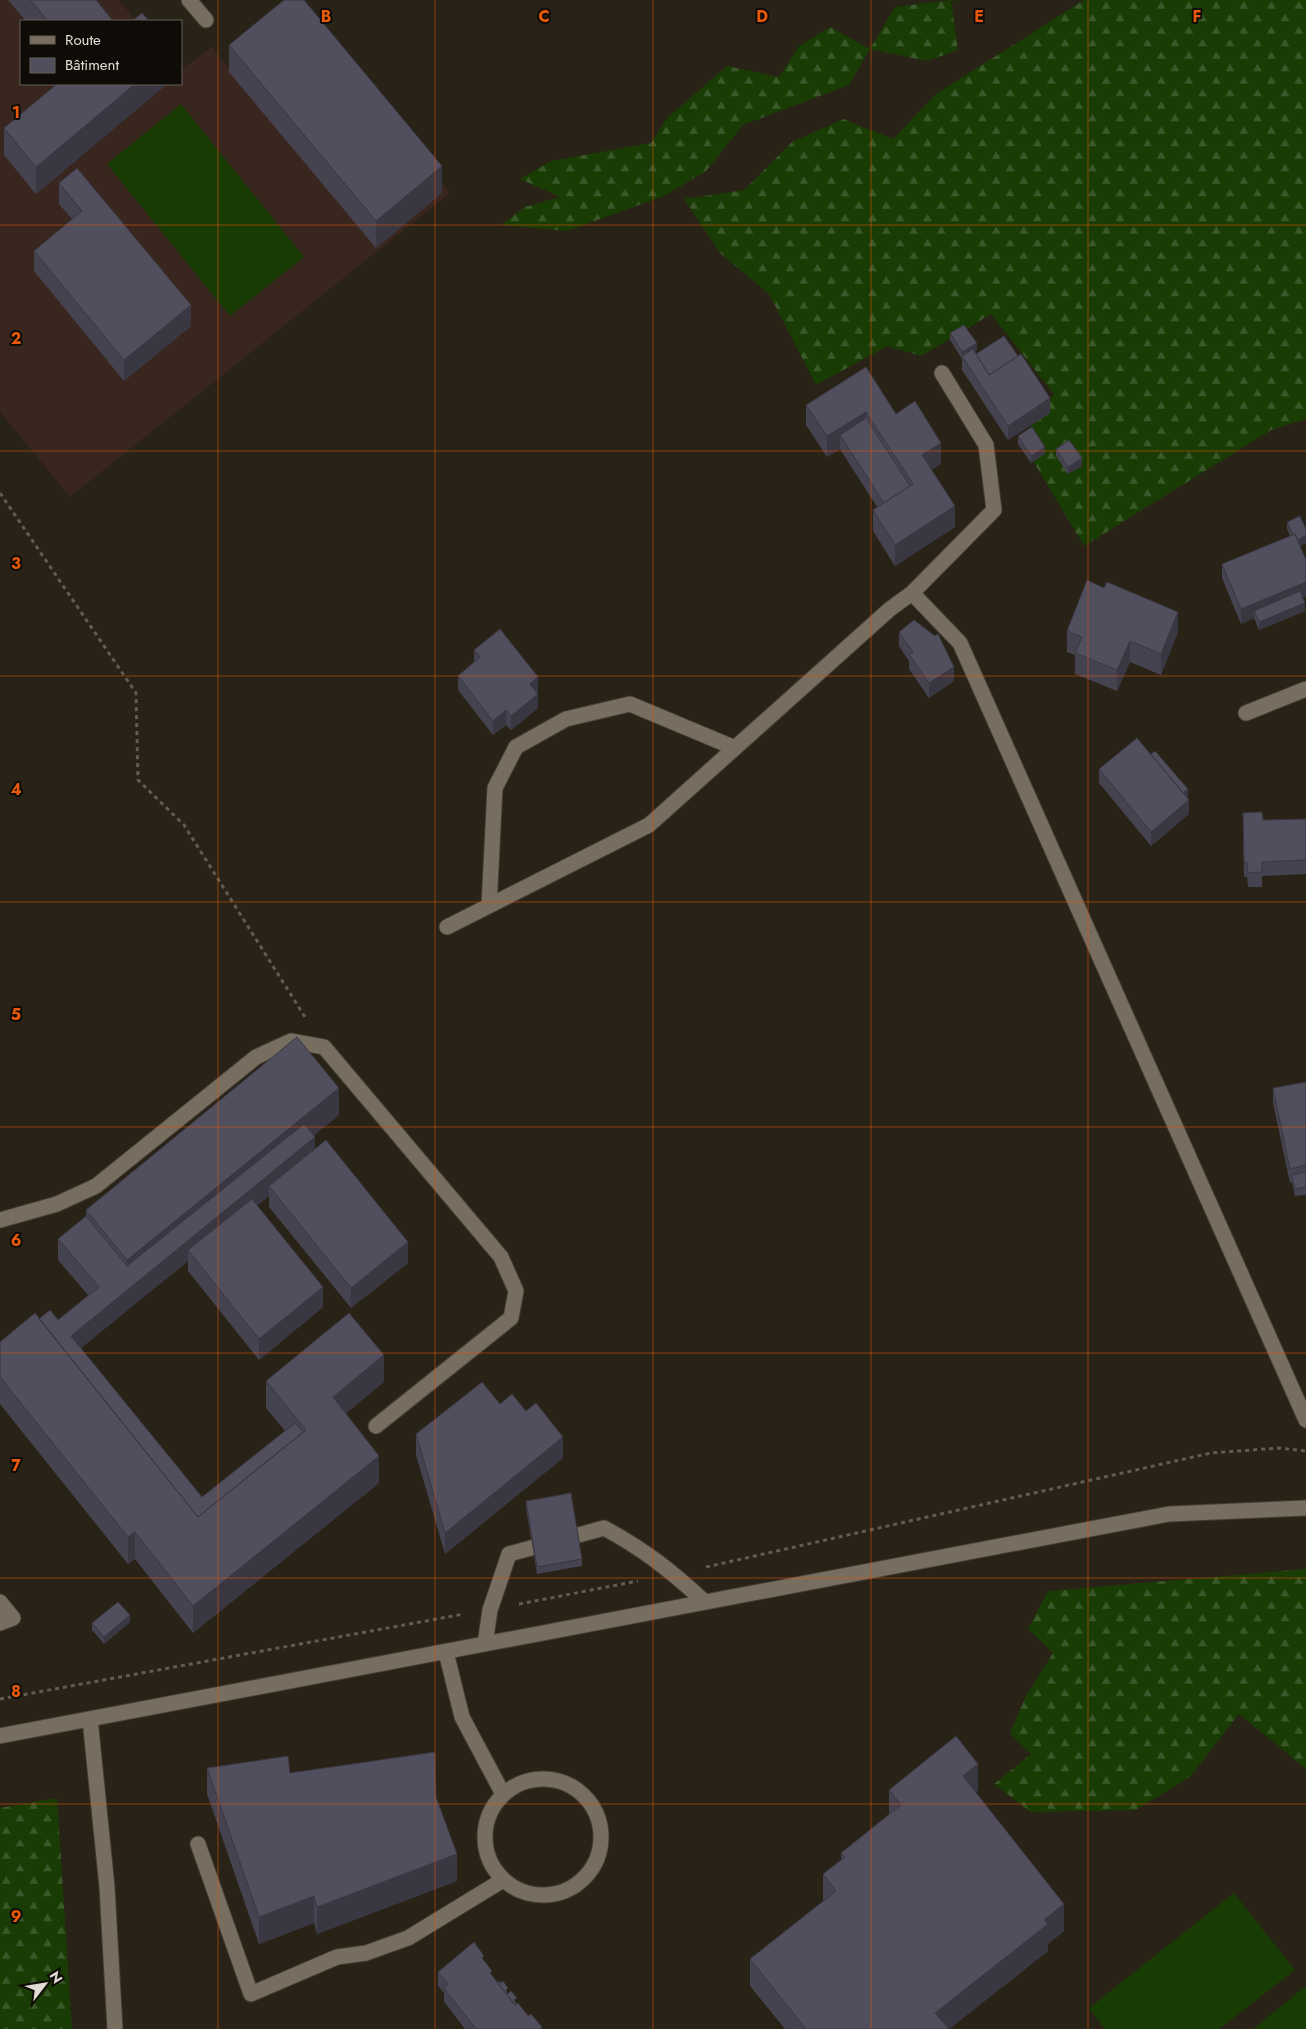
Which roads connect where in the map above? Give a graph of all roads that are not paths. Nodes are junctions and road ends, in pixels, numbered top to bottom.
1 (189, 0) edge
2 (206, 20) dead end
3 (942, 372) dead end
4 (912, 593) junction
5 (1306, 690) edge
6 (1246, 713) dead end
7 (735, 748) junction
8 (489, 906) junction
9 (447, 927) dead end
10 (0, 1220) edge
11 (1306, 1420) edge
12 (376, 1426) dead end
13 (1306, 1508) edge
14 (0, 1602) edge
15 (705, 1602) junction
16 (0, 1623) edge
17 (485, 1644) junction
18 (446, 1652) junction
19 (90, 1719) junction
20 (0, 1736) edge
21 (503, 1794) junction
22 (198, 1844) dead end
23 (503, 1880) junction
24 (115, 2029) edge

1 - 2 street
3 - 4 street
4 - 7 street
4 - 11 street
5 - 6 street
7 - 8 street
7 - 8 street
8 - 9 street
10 - 12 street
13 - 15 street
14 - 16 street
15 - 17 street
15 - 17 street
17 - 18 street
18 - 19 street
18 - 21 street
19 - 20 street
19 - 24 street
21 - 23 street
21 - 23 street
22 - 23 street

